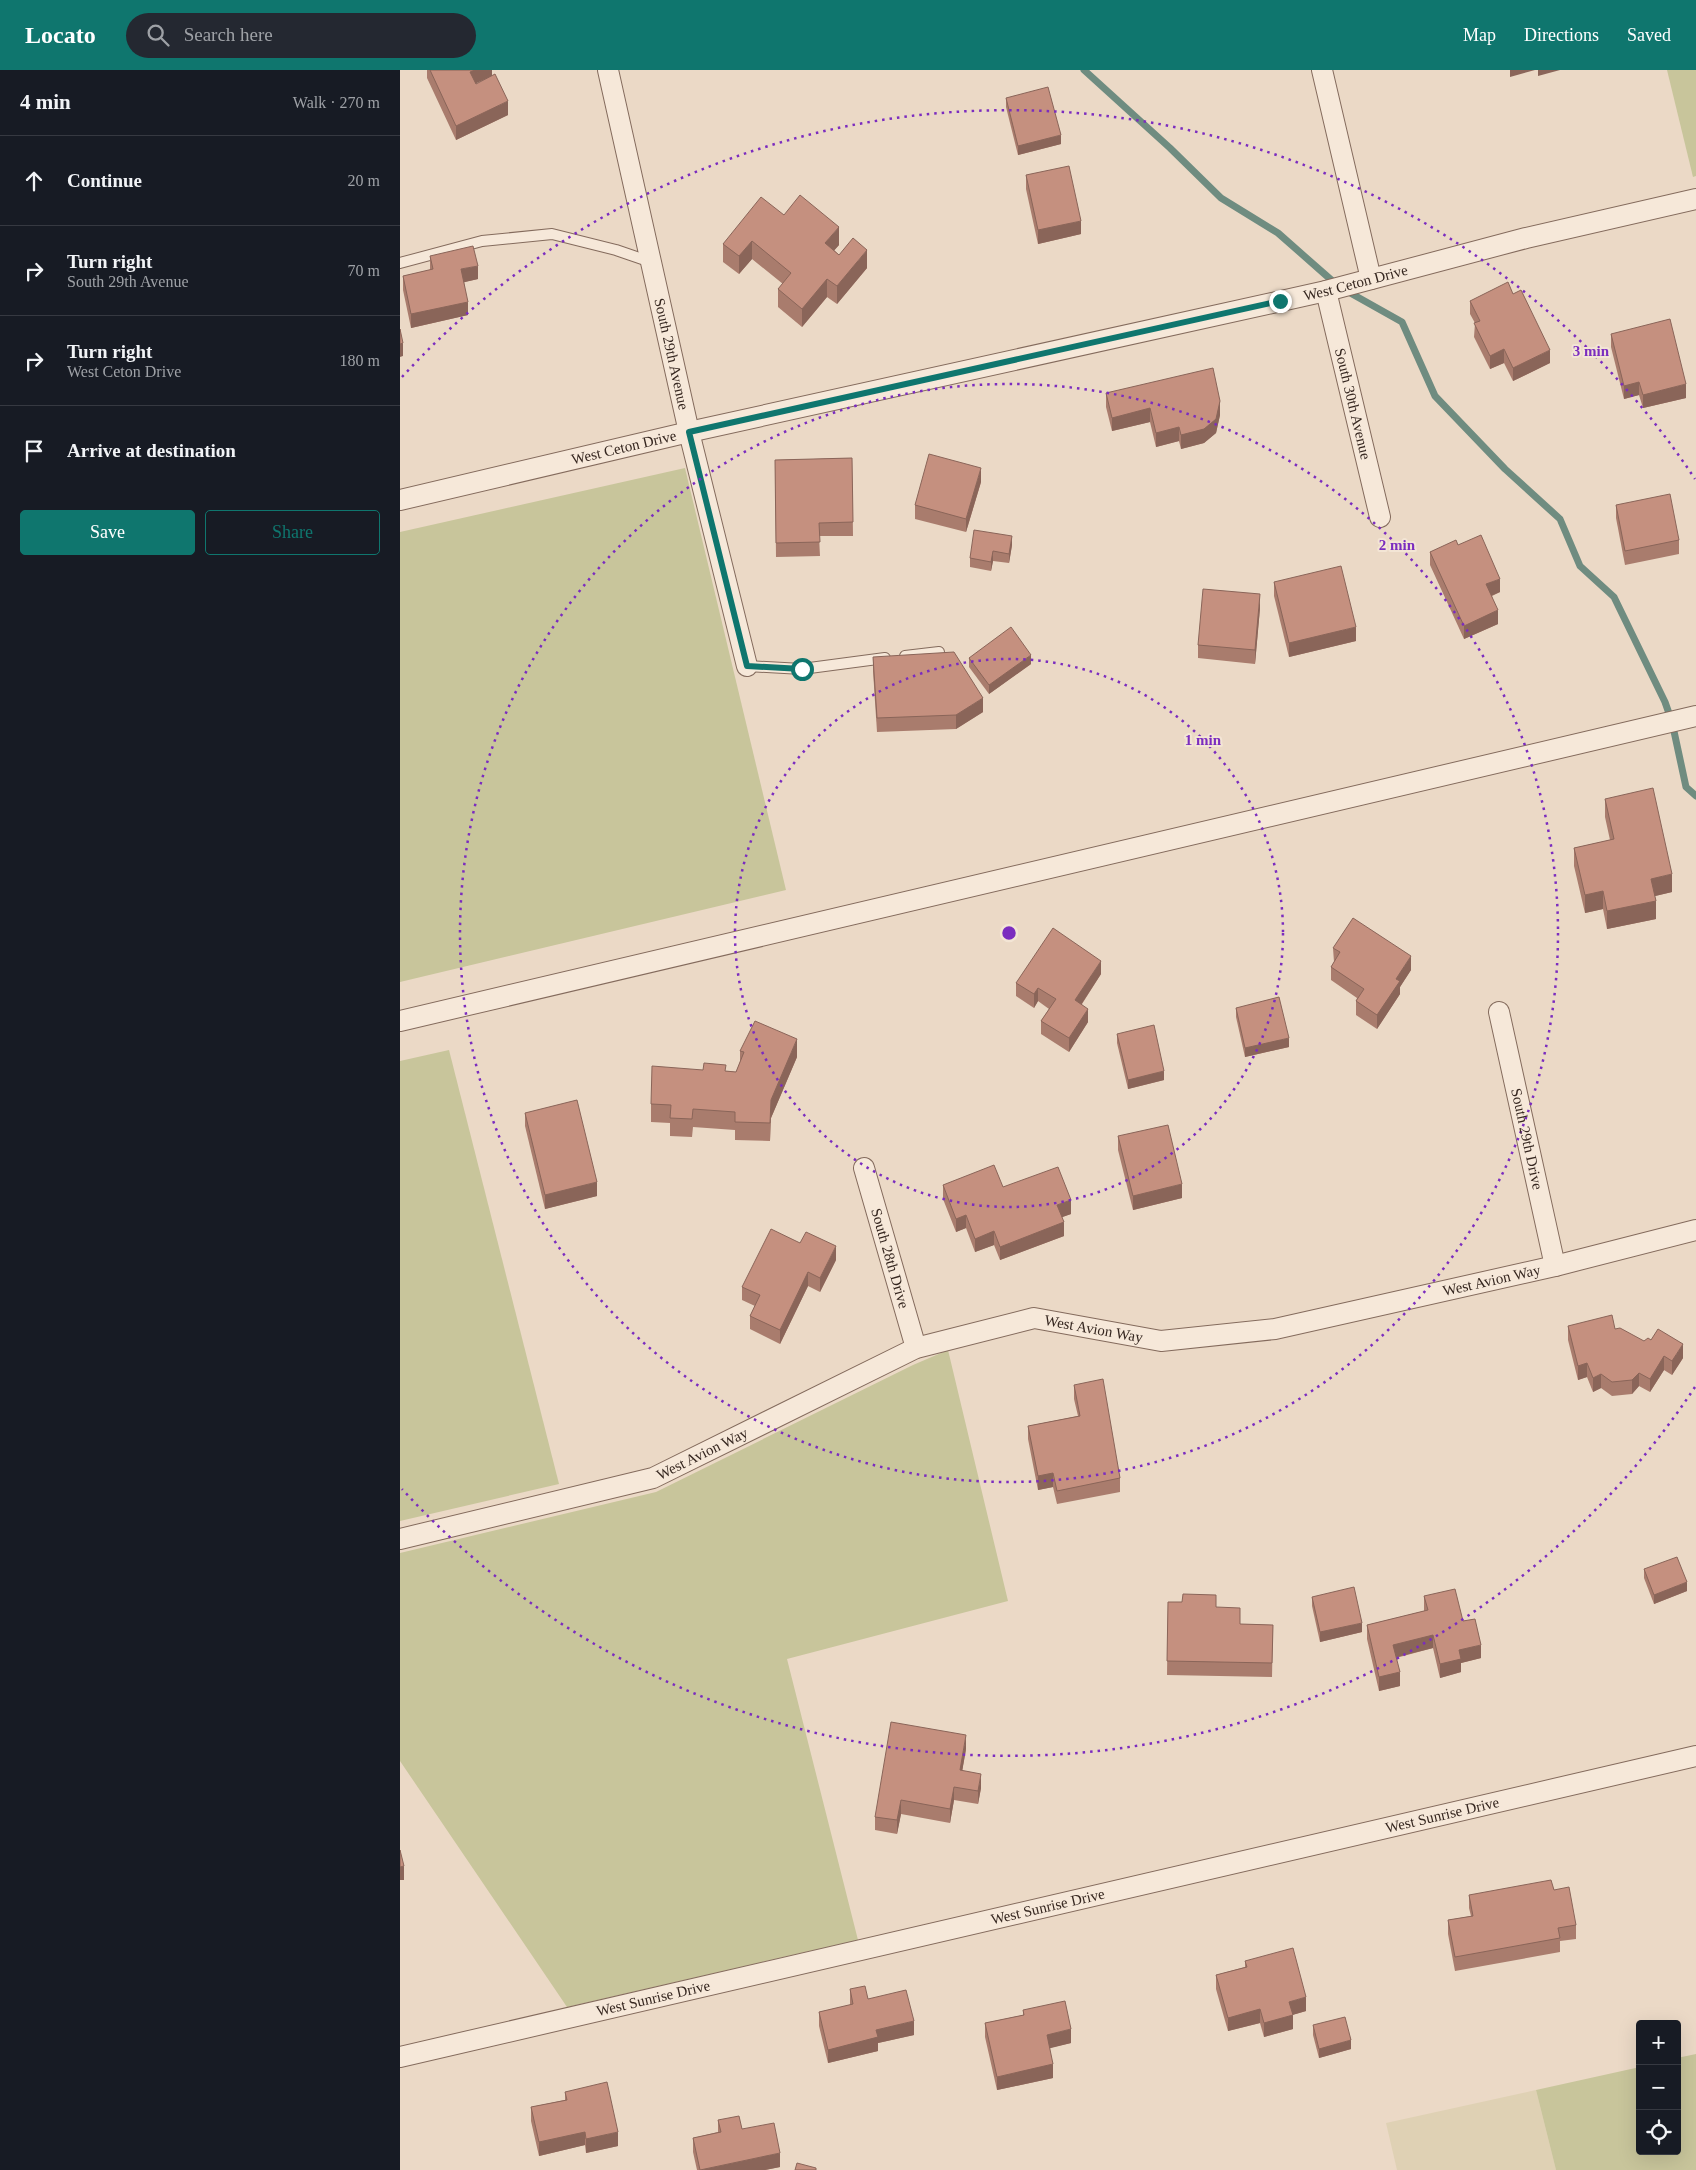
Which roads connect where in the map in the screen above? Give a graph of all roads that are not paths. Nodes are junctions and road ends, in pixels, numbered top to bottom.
1 (608, 70) edge
2 (1322, 70) edge
3 (1696, 199) edge
4 (651, 262) junction
5 (400, 263) edge
6 (1371, 279) junction
7 (1326, 291) junction
8 (689, 432) junction
9 (400, 500) edge
10 (1380, 516) dead end
11 (939, 652) edge
12 (747, 666) joint
13 (1696, 716) edge
14 (1499, 1012) dead end
15 (400, 1021) edge
16 (864, 1168) dead end
17 (1696, 1230) edge
18 (1555, 1266) junction
19 (916, 1348) junction
20 (400, 1539) edge
21 (1696, 1756) edge
22 (400, 2057) edge

1 - 4 street, South 29th Avenue
2 - 6 street
3 - 6 street, West Ceton Drive
4 - 5 lane
4 - 8 street, South 29th Avenue
6 - 7 street, West Ceton Drive
7 - 8 street, West Ceton Drive
7 - 10 street, South 30th Avenue
8 - 9 street, West Ceton Drive
8 - 12 street, South 29th Avenue
11 - 12 lane
13 - 15 street
14 - 18 street, South 29th Drive
16 - 19 street, South 28th Drive
17 - 18 street, West Avion Way
18 - 19 street, West Avion Way
19 - 20 street, West Avion Way
21 - 22 street, West Sunrise Drive

